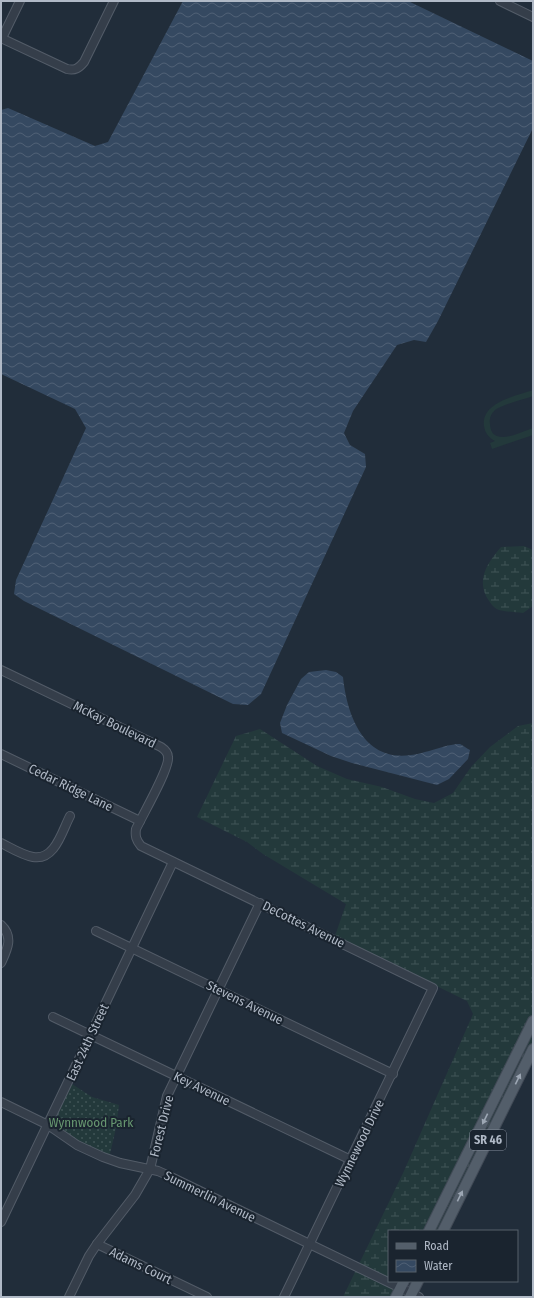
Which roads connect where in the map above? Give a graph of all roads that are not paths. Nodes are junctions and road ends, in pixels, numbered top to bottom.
1 (20, 1) edge
2 (114, 1) edge
3 (500, 1) edge
4 (533, 17) edge
5 (2, 38) edge
6 (1, 670) edge
7 (1, 754) edge
8 (70, 816) dead end
9 (140, 821) junction
10 (1, 843) edge
11 (173, 862) junction
12 (260, 903) junction
13 (1, 925) edge
14 (96, 931) dead end
15 (131, 948) junction
16 (1, 963) edge
17 (433, 988) joint
18 (218, 989) junction
19 (53, 1017) dead end
20 (533, 1021) edge
21 (90, 1035) junction
22 (533, 1049) edge
23 (393, 1074) junction
24 (176, 1076) junction
25 (1, 1102) edge
26 (48, 1124) junction
27 (351, 1160) junction
28 (150, 1169) junction
29 (1, 1222) edge
30 (429, 1230) edge
31 (443, 1230) edge
32 (97, 1244) junction
33 (310, 1244) junction
34 (418, 1282) edge
35 (400, 1289) edge
36 (414, 1296) edge
37 (69, 1297) edge
38 (207, 1297) edge
39 (284, 1297) edge

1 - 5 street
2 - 5 street
3 - 4 street
6 - 9 street, McKay Boulevard
7 - 9 street, Cedar Ridge Lane
8 - 10 street
9 - 11 street, McKay Boulevard
11 - 12 street, DeCottes Avenue
11 - 15 street, East 24th Street
12 - 17 street, DeCottes Avenue
12 - 18 street, Forest Drive
13 - 16 street
14 - 15 street, Stevens Avenue
15 - 18 street, Stevens Avenue
15 - 21 street, East 24th Street
17 - 23 street, Wynnewood Drive
18 - 23 street, Stevens Avenue
18 - 24 street, Forest Drive
19 - 21 street, Key Avenue
20 -> 30 main road, SR 46
21 - 24 street, Key Avenue
21 - 26 street, East 24th Street
31 -> 22 main road, SR 46
23 - 27 street, Wynnewood Drive
24 - 27 street, Key Avenue
24 - 28 street, Forest Drive
25 - 26 street, Summerlin Avenue
26 - 28 street, Summerlin Avenue
26 - 29 street, East 24th Street
27 - 33 street, Wynnewood Drive
28 - 32 street, Forest Drive
28 - 33 street, Summerlin Avenue
32 - 37 street, Forest Drive
32 - 38 street, Adams Court
33 - 35 street, Summerlin Avenue
33 - 39 street, Wynnewood Drive
34 - 36 main road
35 - 36 street, Summerlin Avenue

